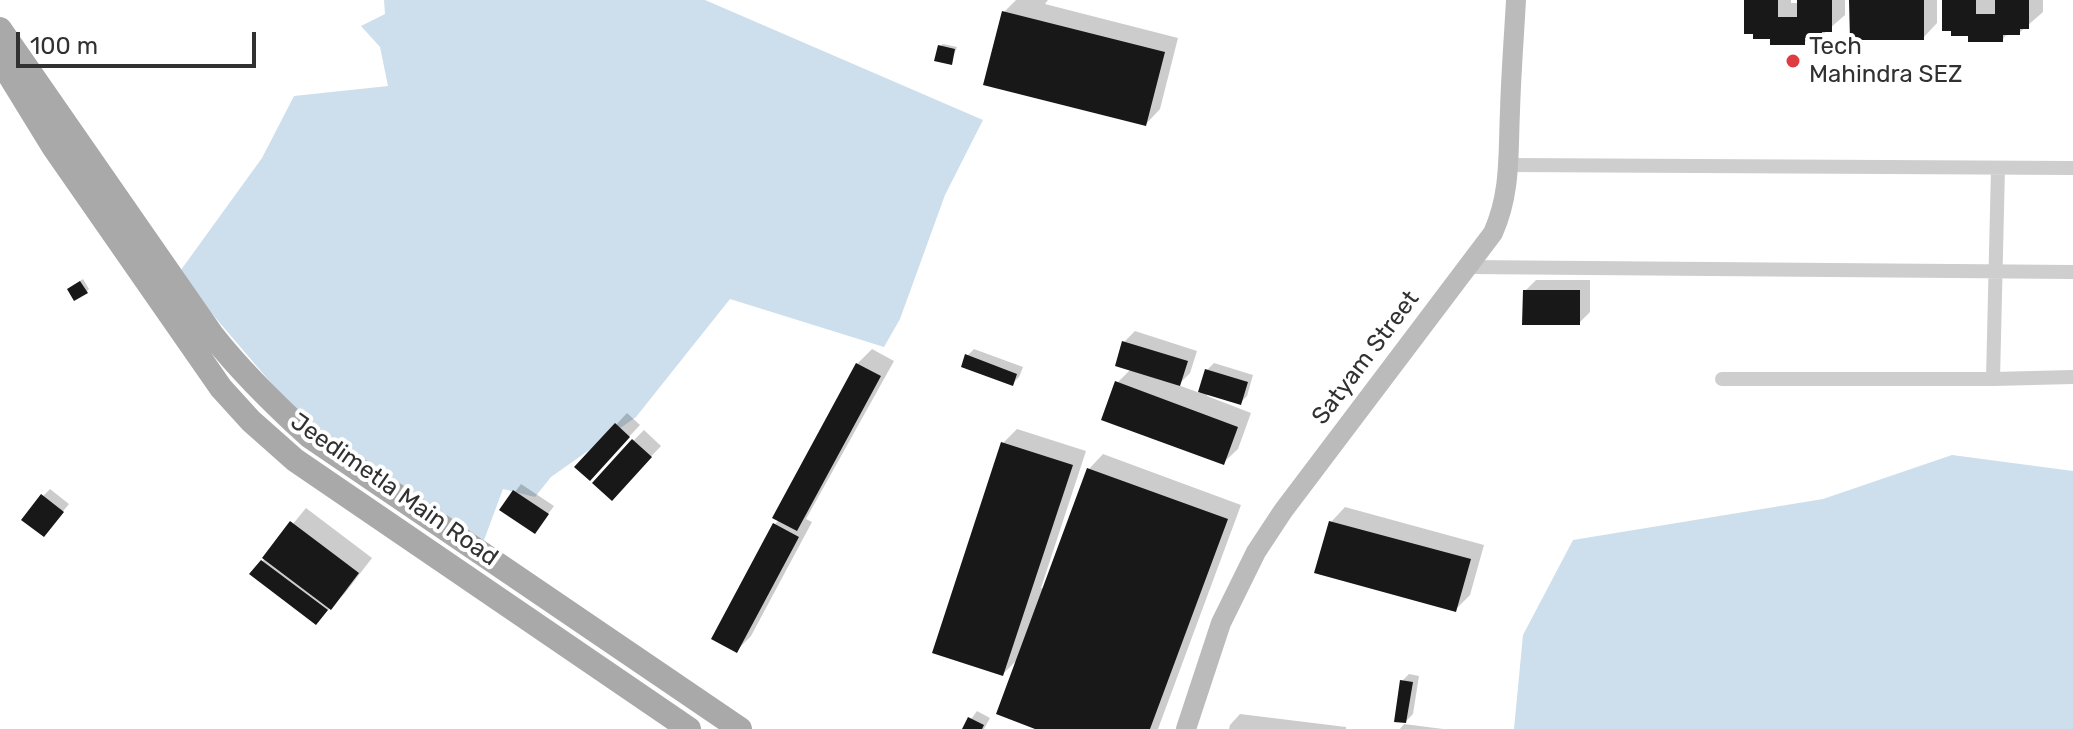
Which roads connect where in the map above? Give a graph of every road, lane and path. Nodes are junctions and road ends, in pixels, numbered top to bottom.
1 (1516, 0) edge
2 (0, 29) edge
3 (0, 60) edge
4 (36, 97) junction
5 (1509, 165) junction
6 (1998, 168) junction
7 (2073, 168) edge
8 (1467, 267) junction
9 (1996, 272) junction
10 (2073, 272) edge
11 (2073, 377) edge
12 (1722, 379) dead end
13 (1993, 379) junction
14 (689, 729) edge
15 (740, 729) edge
16 (1186, 729) edge

1 - 5 street, Satyam Street
2 - 4 main road, Jeedimetla Main Road
3 - 4 main road, Jeedimetla Main Road
4 - 14 main road, Jeedimetla Main Road
4 - 15 main road, Jeedimetla Main Road
5 - 6 street
5 - 8 street, Satyam Street
6 - 7 street
6 - 9 street
8 - 9 street
8 - 16 street, Satyam Street
9 - 10 street
9 - 13 street
11 - 13 street
12 - 13 street

